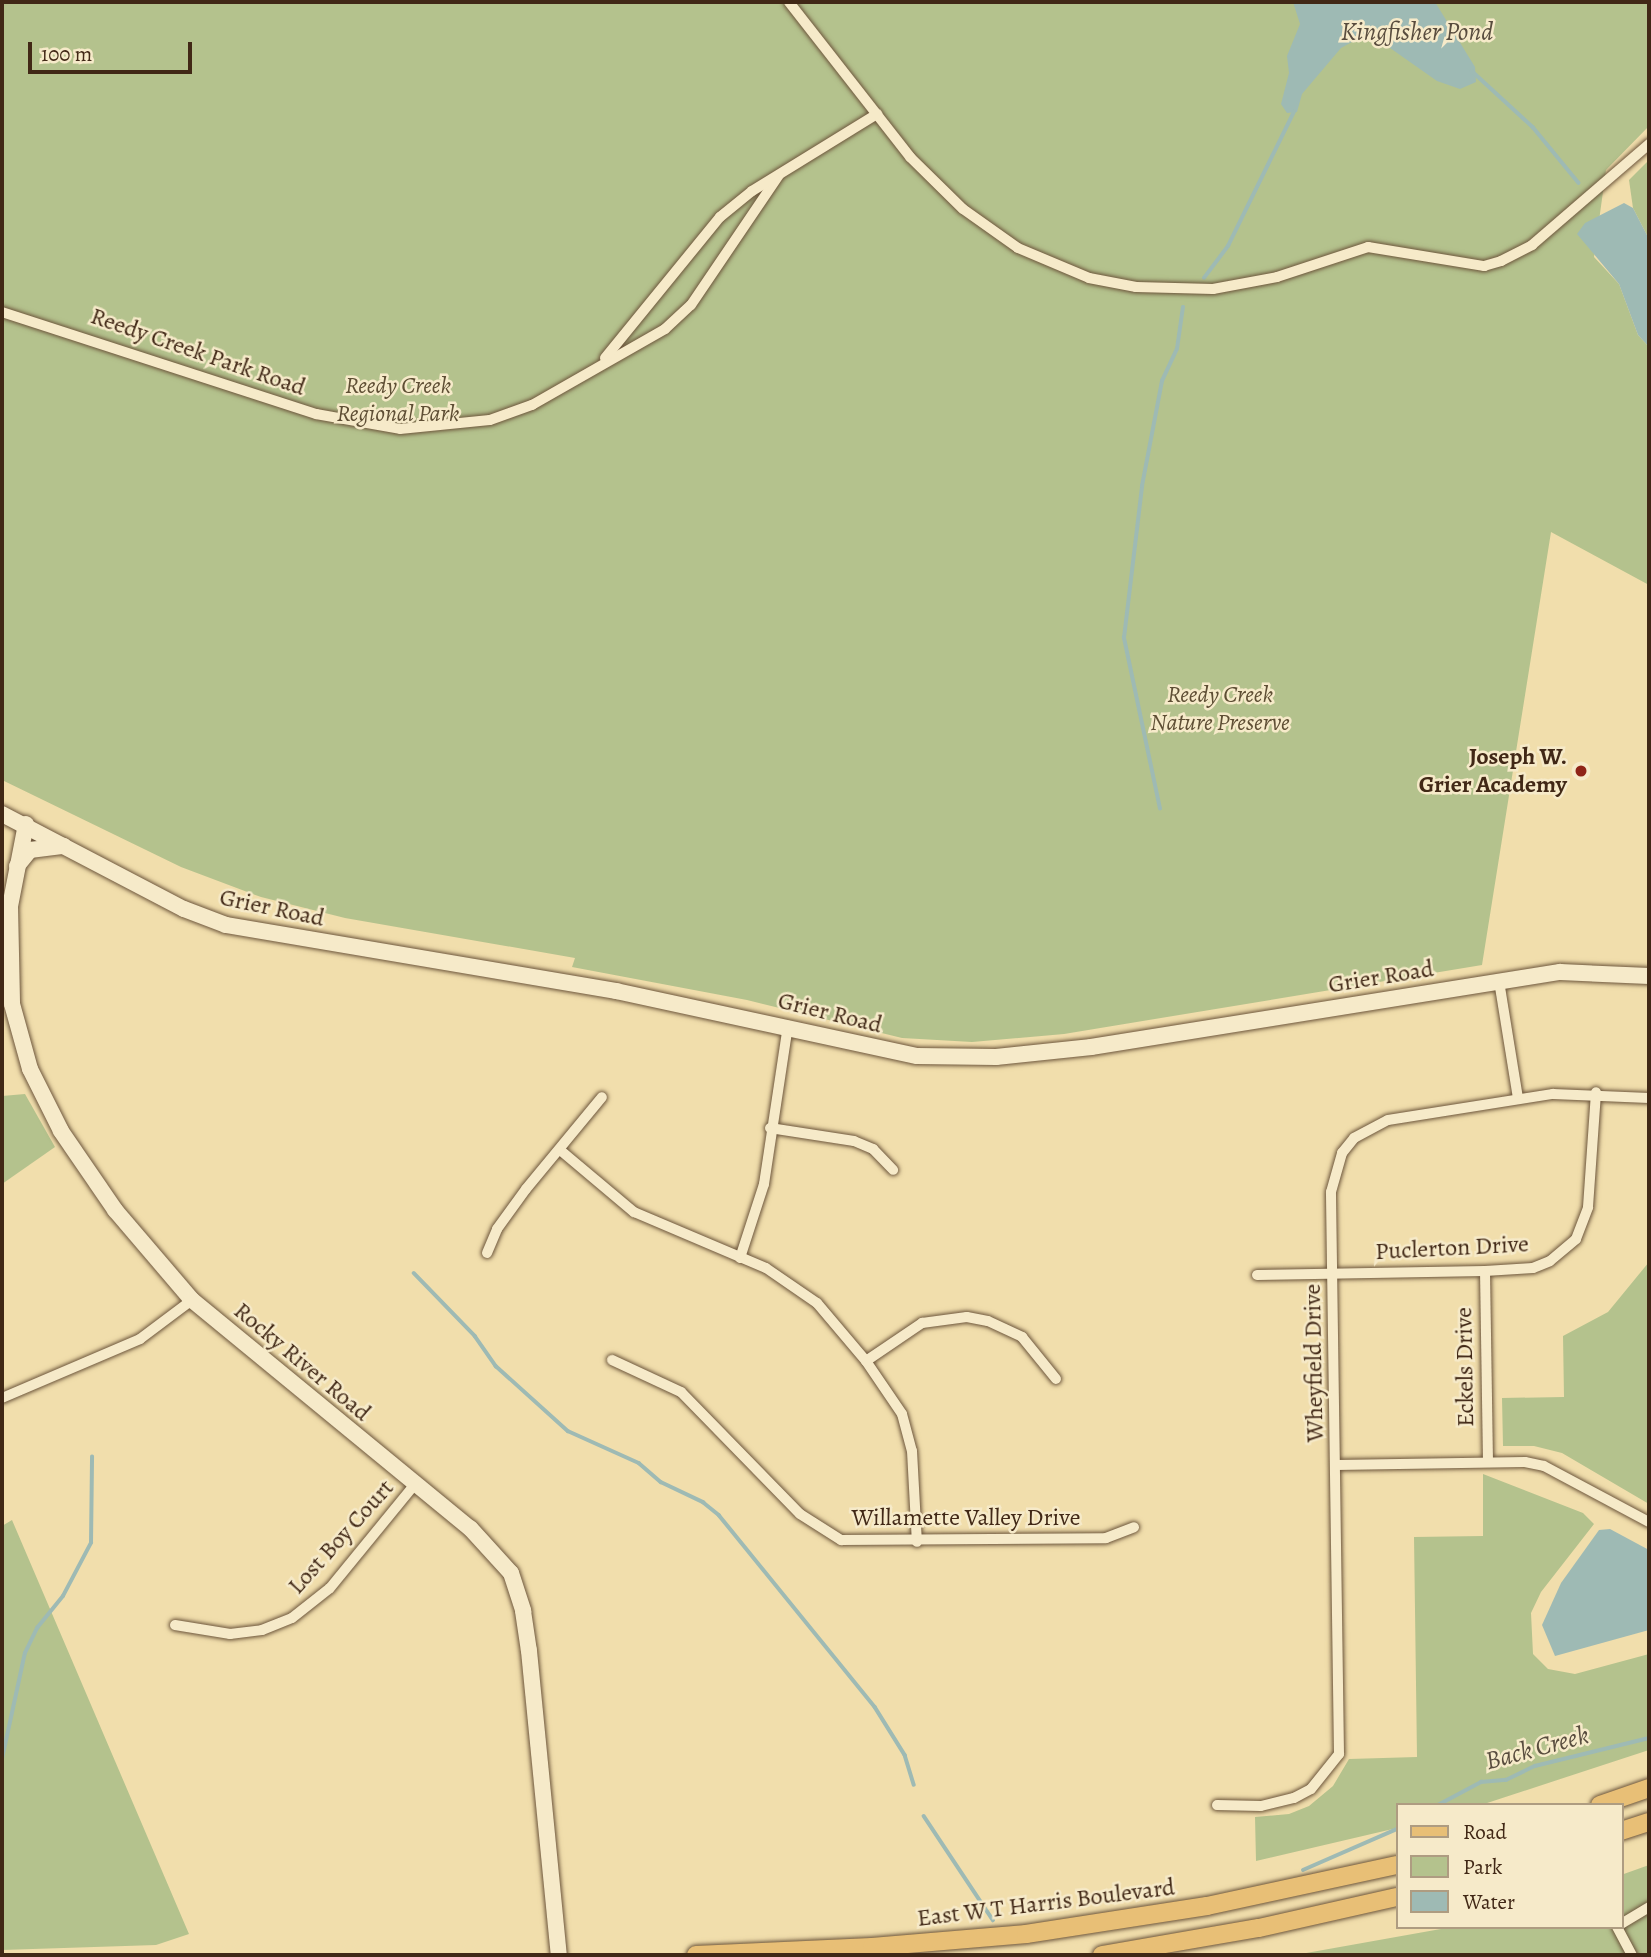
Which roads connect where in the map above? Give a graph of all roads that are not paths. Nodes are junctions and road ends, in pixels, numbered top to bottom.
1 (789, 2) edge
2 (877, 114) junction
3 (1649, 144) edge
4 (779, 175) junction
5 (2, 312) edge
6 (581, 377) junction
7 (2, 814) edge
8 (26, 824) junction
9 (65, 846) junction
10 (15, 871) junction
11 (1649, 976) edge
12 (1499, 981) junction
13 (788, 1026) junction
14 (1596, 1092) junction
15 (603, 1097) dead end
16 (1518, 1098) junction
17 (1649, 1098) edge
18 (770, 1128) junction
19 (560, 1150) junction
20 (893, 1170) dead end
21 (488, 1254) dead end
22 (740, 1258) junction
23 (1485, 1271) junction
24 (1334, 1274) junction
25 (1257, 1275) dead end
26 (192, 1300) junction
27 (612, 1360) dead end
28 (866, 1361) junction
29 (1056, 1379) dead end
30 (2, 1398) edge
31 (1488, 1462) junction
32 (1336, 1465) junction
33 (415, 1484) junction
34 (1649, 1522) edge
35 (1134, 1527) dead end
36 (916, 1542) junction
37 (175, 1625) dead end
38 (1649, 1788) edge
39 (1606, 1803) edge
40 (1217, 1805) dead end
41 (1649, 1822) edge
42 (1623, 1830) edge
43 (1396, 1865) edge
44 (1396, 1898) edge
45 (1649, 1907) edge
46 (1623, 1923) edge
47 (1618, 1929) edge
48 (559, 1955) edge
49 (696, 1955) edge
50 (1102, 1955) edge
51 (1632, 1955) edge

1 - 2 street
2 - 3 street
2 - 4 street, Reedy Creek Park Road
4 - 6 street, Reedy Creek Park Road
4 - 6 street, Reedy Creek Park Road
5 - 6 street, Reedy Creek Park Road
7 - 8 street
8 - 9 street, Grier Road
8 - 10 street, Rocky River Road
9 - 10 street
9 - 13 street, Grier Road
10 - 26 street, Rocky River Road
11 - 12 street, Grier Road
12 - 13 street, Grier Road
12 - 16 street
13 - 18 street
14 - 16 street, Wheyfield Drive
14 - 17 street, Wheyfield Drive
14 - 23 street, Puclerton Drive
15 - 19 street
16 - 24 street, Wheyfield Drive
18 - 20 street
18 - 22 street
19 - 21 street
19 - 22 street
22 - 28 street
23 - 24 street, Puclerton Drive
23 - 31 street, Eckels Drive
24 - 25 street, Puclerton Drive
24 - 32 street, Wheyfield Drive
26 - 30 street
26 - 33 street, Rocky River Road
27 - 36 street, Willamette Valley Drive
28 - 29 street
28 - 36 street
31 - 32 street
31 - 34 street
32 - 40 street, Wheyfield Drive
33 - 37 street, Lost Boy Court
33 - 48 street, Rocky River Road
35 - 36 street, Willamette Valley Drive
38 - 39 main road
41 - 42 main road
43 - 49 main road, East W T Harris Boulevard
44 - 50 main road
45 - 46 street
47 - 51 street

